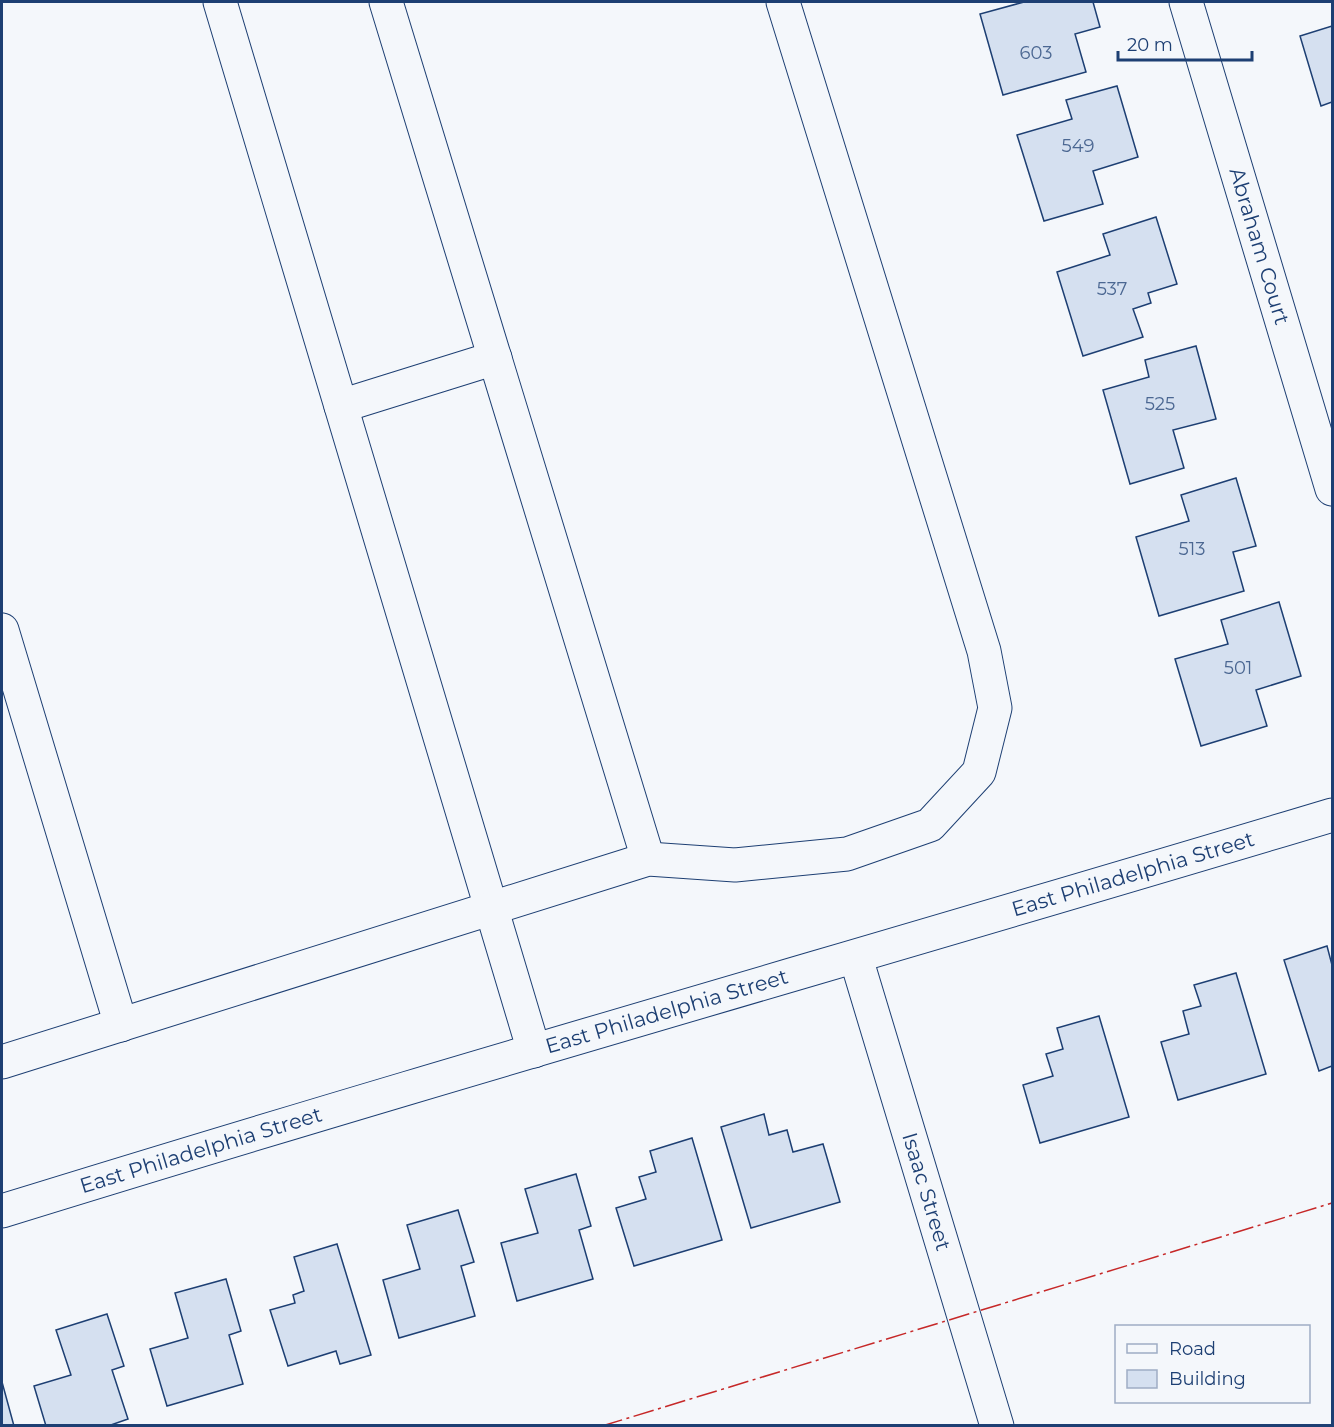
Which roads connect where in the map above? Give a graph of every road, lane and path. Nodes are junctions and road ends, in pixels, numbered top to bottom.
1 (220, 2) edge
2 (386, 2) edge
3 (783, 2) edge
4 (1186, 2) edge
5 (495, 358) junction
6 (341, 406) junction
7 (1332, 489) edge
8 (2, 630) edge
9 (1332, 815) edge
10 (648, 859) junction
11 (492, 910) junction
12 (856, 958) junction
13 (121, 1025) junction
14 (534, 1051) junction
15 (2, 1062) edge
16 (2, 1211) edge
17 (997, 1425) edge

1 - 6 street
2 - 5 street
3 - 10 street
4 - 7 street, Abraham Court
5 - 6 street
5 - 10 street
6 - 11 street
8 - 13 street
9 - 12 street, East Philadelphia Street
10 - 11 street
11 - 13 street
11 - 14 street
12 - 14 street, East Philadelphia Street
12 - 17 street, Isaac Street
13 - 15 street
14 - 16 street, East Philadelphia Street

